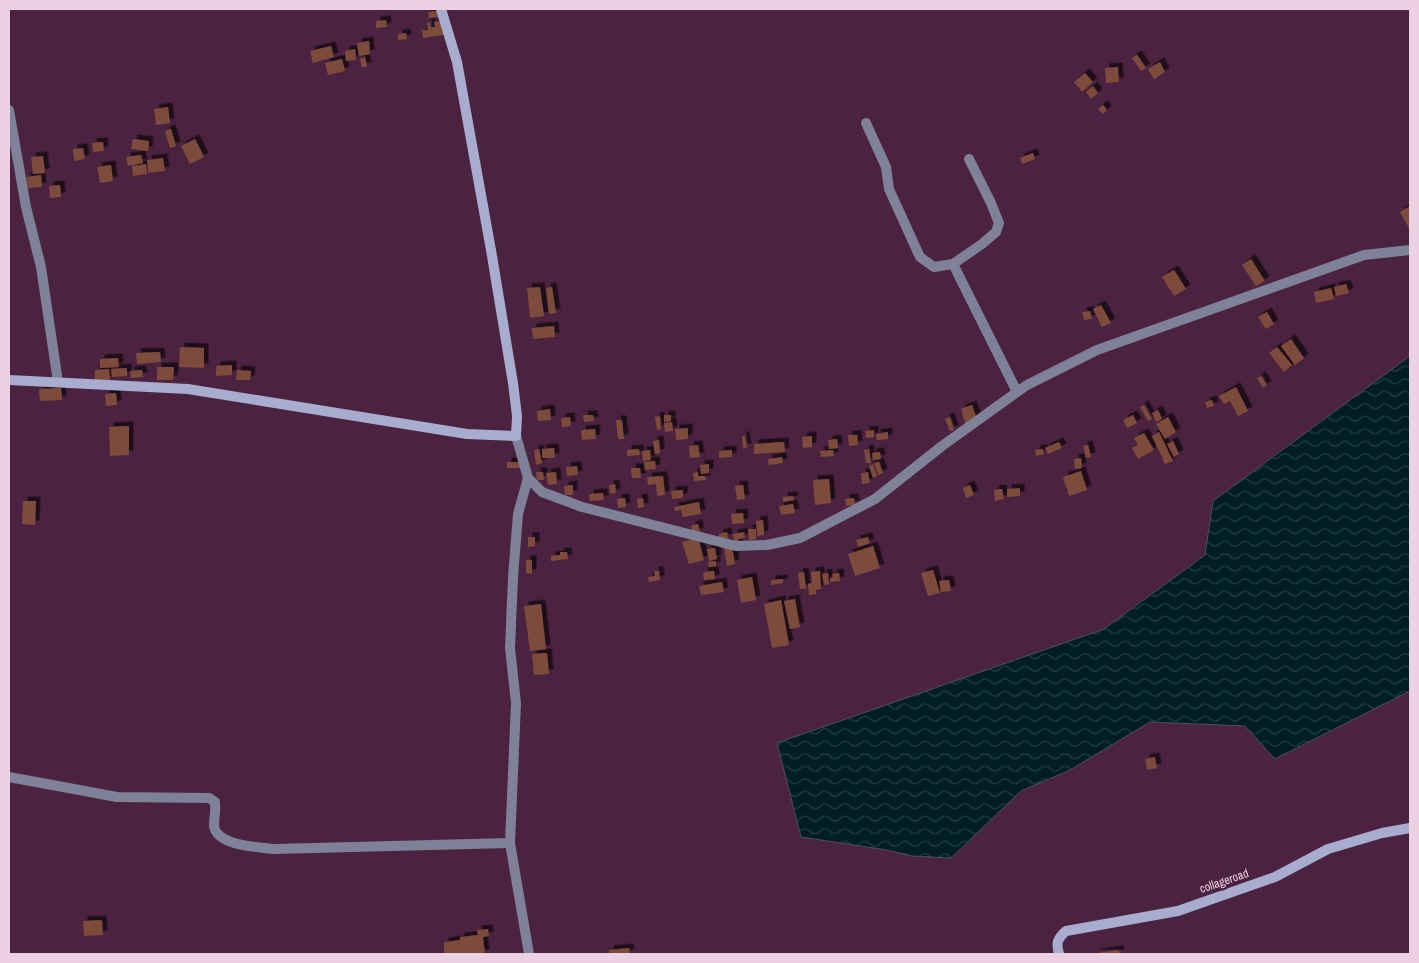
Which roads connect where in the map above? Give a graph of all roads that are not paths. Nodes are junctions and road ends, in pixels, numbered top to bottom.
1 (441, 9) edge
2 (9, 110) edge
3 (866, 123) dead end
4 (969, 159) dead end
5 (1410, 250) edge
6 (953, 264) junction
7 (9, 380) edge
8 (58, 382) junction
9 (1016, 392) junction
10 (516, 436) junction
11 (528, 478) junction
12 (9, 778) edge
13 (1410, 828) edge
14 (510, 843) junction
15 (529, 954) edge
16 (1059, 954) edge

1 - 10 main road
2 - 8 street
3 - 6 street
4 - 6 street
5 - 9 street
6 - 9 street
7 - 8 main road
8 - 10 main road
9 - 11 street
10 - 11 street
11 - 14 street
12 - 14 street
13 - 16 main road, collageroad
14 - 15 street

